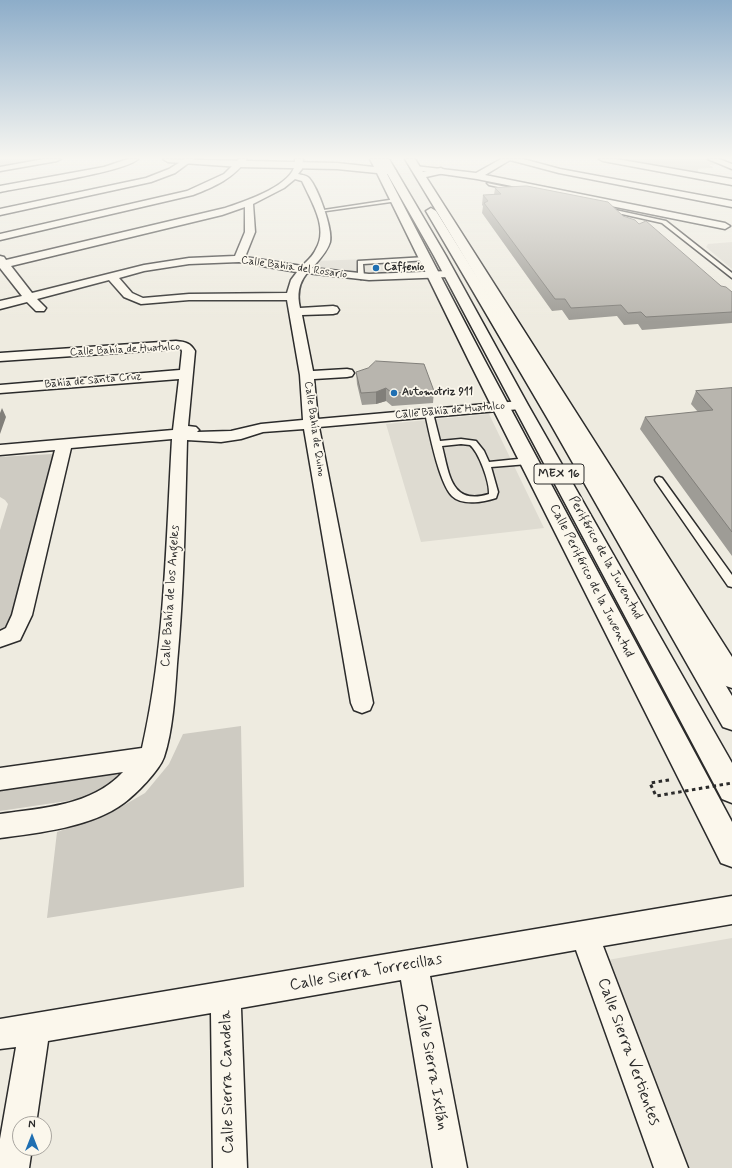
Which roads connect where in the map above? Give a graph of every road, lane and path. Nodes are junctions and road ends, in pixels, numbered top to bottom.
1 (101, 214) edge
2 (214, 214) edge
3 (249, 214) edge
4 (320, 214) edge
5 (404, 214) edge
6 (409, 214) edge
7 (418, 214) edge
8 (443, 214) edge
9 (626, 214) edge
10 (664, 214) edge
11 (726, 226) dead end
12 (0, 237) edge
13 (239, 259) junction
14 (1, 263) edge
15 (436, 269) junction
16 (303, 270) junction
17 (111, 276) junction
18 (361, 276) junction
19 (732, 276) edge
20 (292, 296) junction
21 (29, 297) junction
22 (0, 305) edge
23 (40, 308) dead end
24 (333, 310) dead end
25 (295, 312) junction
26 (0, 357) edge
27 (347, 373) dead end
28 (187, 374) junction
29 (306, 375) junction
30 (0, 389) edge
31 (520, 405) junction
32 (501, 406) junction
33 (429, 413) junction
34 (311, 424) junction
35 (180, 434) junction
36 (438, 444) junction
37 (64, 445) junction
38 (0, 450) edge
39 (528, 461) junction
40 (486, 465) junction
41 (659, 480) dead end
42 (732, 583) edge
43 (0, 639) edge
44 (732, 678) edge
45 (362, 703) dead end
46 (732, 719) edge
47 (152, 757) junction
48 (0, 779) edge
49 (669, 780) dead end
50 (732, 783) edge
51 (732, 790) edge
52 (0, 826) edge
53 (732, 852) edge
54 (732, 910) edge
55 (585, 935) junction
56 (413, 965) junction
57 (226, 996) junction
58 (36, 1028) junction
59 (0, 1034) edge
60 (12, 1168) edge
61 (230, 1168) edge
62 (450, 1168) edge
63 (671, 1168) edge

1 - 12 street
2 - 14 street
3 - 13 street
4 - 16 street, Calle Bahía de Quino
5 - 15 main road, Calle Periférico de la Juventud
6 - 15 main road, Periférico de la Juventud / MEX 16
7 - 46 main road, Periférico de la Juventud / MEX 16
8 - 44 main road
9 - 19 lane
10 - 11 street
13 - 16 street, Calle Bahia del Rosario
13 - 17 street, Calle Bahia del Rosario
14 - 21 street
15 - 18 street, Calle Bahia del Rosario
15 - 18 lane
15 - 31 main road, Periférico de la Juventud / MEX 16
15 - 32 main road, Calle Periférico de la Juventud
16 - 18 street, Calle Bahia del Rosario
16 - 20 street, Calle Bahía de Quino
17 - 20 street
17 - 21 street, Calle Bahia del Rosario
20 - 25 street, Calle Bahía de Quino
21 - 22 street, Calle Bahia del Rosario
21 - 23 street
24 - 25 street
25 - 29 street, Calle Bahía de Quino
26 - 28 street, Calle Bahía de Huatulco
27 - 29 street
28 - 30 street, Bahía de Santa Cruz
28 - 35 street, Calle Bahía de Huatulco
29 - 34 street, Calle Bahía de Quino
31 - 32 street, Calle Bahía de Huatulco
31 - 51 main road, Periférico de la Juventud / MEX 16
32 - 33 street, Calle Bahía de Huatulco
32 - 39 main road, Calle Periférico de la Juventud
33 - 34 street, Calle Bahía de Huatulco
33 - 36 lane
34 - 35 street, Calle Bahía de Huatulco
34 - 45 street, Calle Bahía de Quino
35 - 37 street, Calle Bahía de Huatulco
35 - 47 street, Calle Bahía de los Angeles
36 - 40 lane
36 - 40 lane
37 - 38 street, Calle Bahía de Huatulco
37 - 43 street
39 - 40 lane
39 - 53 main road, Calle Periférico de la Juventud
41 - 42 lane
47 - 48 street
47 - 52 street
49 - 50 path, bridge
54 - 55 street, Calle Sierra Torrecillas
55 - 56 street, Calle Sierra Torrecillas
55 - 63 street, Calle Sierra Vertientes
56 - 57 street, Calle Sierra Torrecillas
56 - 62 street, Calle Sierra Ixtlán
57 - 58 street, Calle Sierra Torrecillas
57 - 61 street, Calle Sierra Candela
58 - 59 street, Calle Sierra Torrecillas
58 - 60 street

